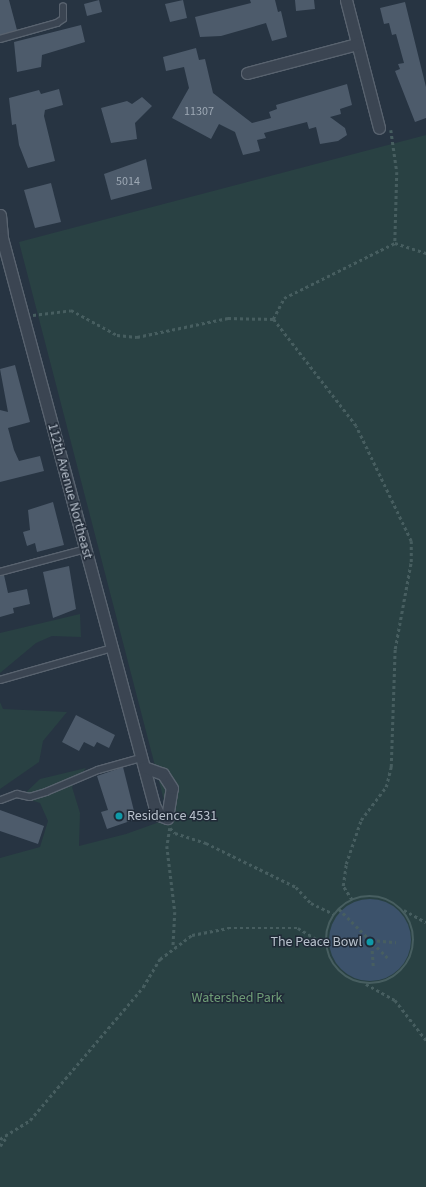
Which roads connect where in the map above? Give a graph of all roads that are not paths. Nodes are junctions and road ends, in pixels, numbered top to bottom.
1 (346, 0) edge
2 (64, 7) dead end
3 (0, 39) edge
4 (357, 44) junction
5 (247, 73) dead end
6 (379, 128) road end
7 (0, 215) edge
8 (86, 549) junction
9 (0, 572) edge
10 (112, 648) junction
11 (0, 680) edge
12 (143, 762) junction
13 (1, 800) dead end

1 - 4 street
2 - 3 lane
4 - 5 street
4 - 6 street
7 - 8 street, 112th Avenue Northeast
8 - 9 lane
8 - 10 street, 112th Avenue Northeast
10 - 11 lane
10 - 12 street, 112th Avenue Northeast
12 - 12 street, 112th Avenue Northeast
12 - 13 lane

